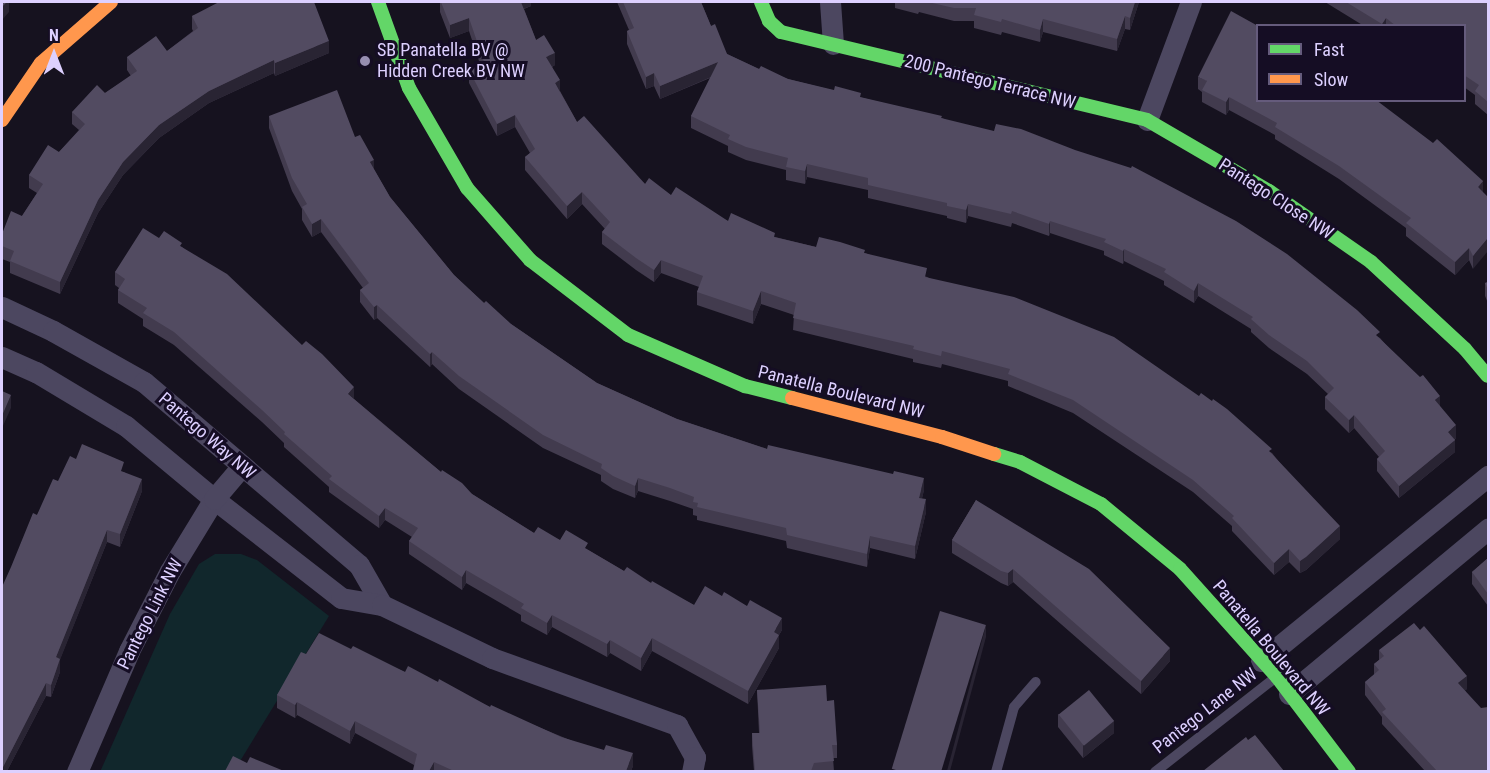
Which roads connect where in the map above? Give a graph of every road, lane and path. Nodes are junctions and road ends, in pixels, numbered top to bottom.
1 (111, 2) edge
2 (378, 2) edge
3 (761, 2) edge
4 (830, 2) edge
5 (1191, 2) edge
6 (833, 44) junction
7 (2, 120) edge
8 (1147, 120) junction
9 (2, 307) edge
10 (2, 357) edge
11 (1488, 376) edge
12 (242, 466) junction
13 (1488, 476) edge
14 (214, 499) junction
15 (1488, 529) edge
16 (382, 605) junction
17 (1262, 661) junction
18 (1276, 677) junction
19 (1036, 682) dead end
20 (1289, 694) junction
21 (77, 771) edge
22 (692, 771) edge
23 (996, 771) edge
24 (1155, 771) edge
25 (1349, 771) edge

1 - 7 street
2 - 17 street, Panatella Boulevard NW
3 - 6 street, 200 Pantego Terrace NW
4 - 6 street
5 - 8 street
6 - 8 street, 200 Pantego Terrace NW
8 - 11 street, Pantego Close NW
9 - 12 street, Pantego Way NW
10 - 14 street
12 - 14 street, Pantego Link NW
12 - 16 street, Pantego Way NW
13 - 17 street
14 - 16 street
14 - 21 street, Pantego Link NW
15 - 20 street
16 - 22 street
17 - 18 street, Panatella Boulevard NW
18 - 20 street, Panatella Boulevard NW
18 - 24 lane, Pantego Lane NW
19 - 23 lane
20 - 25 street, Panatella Boulevard NW

